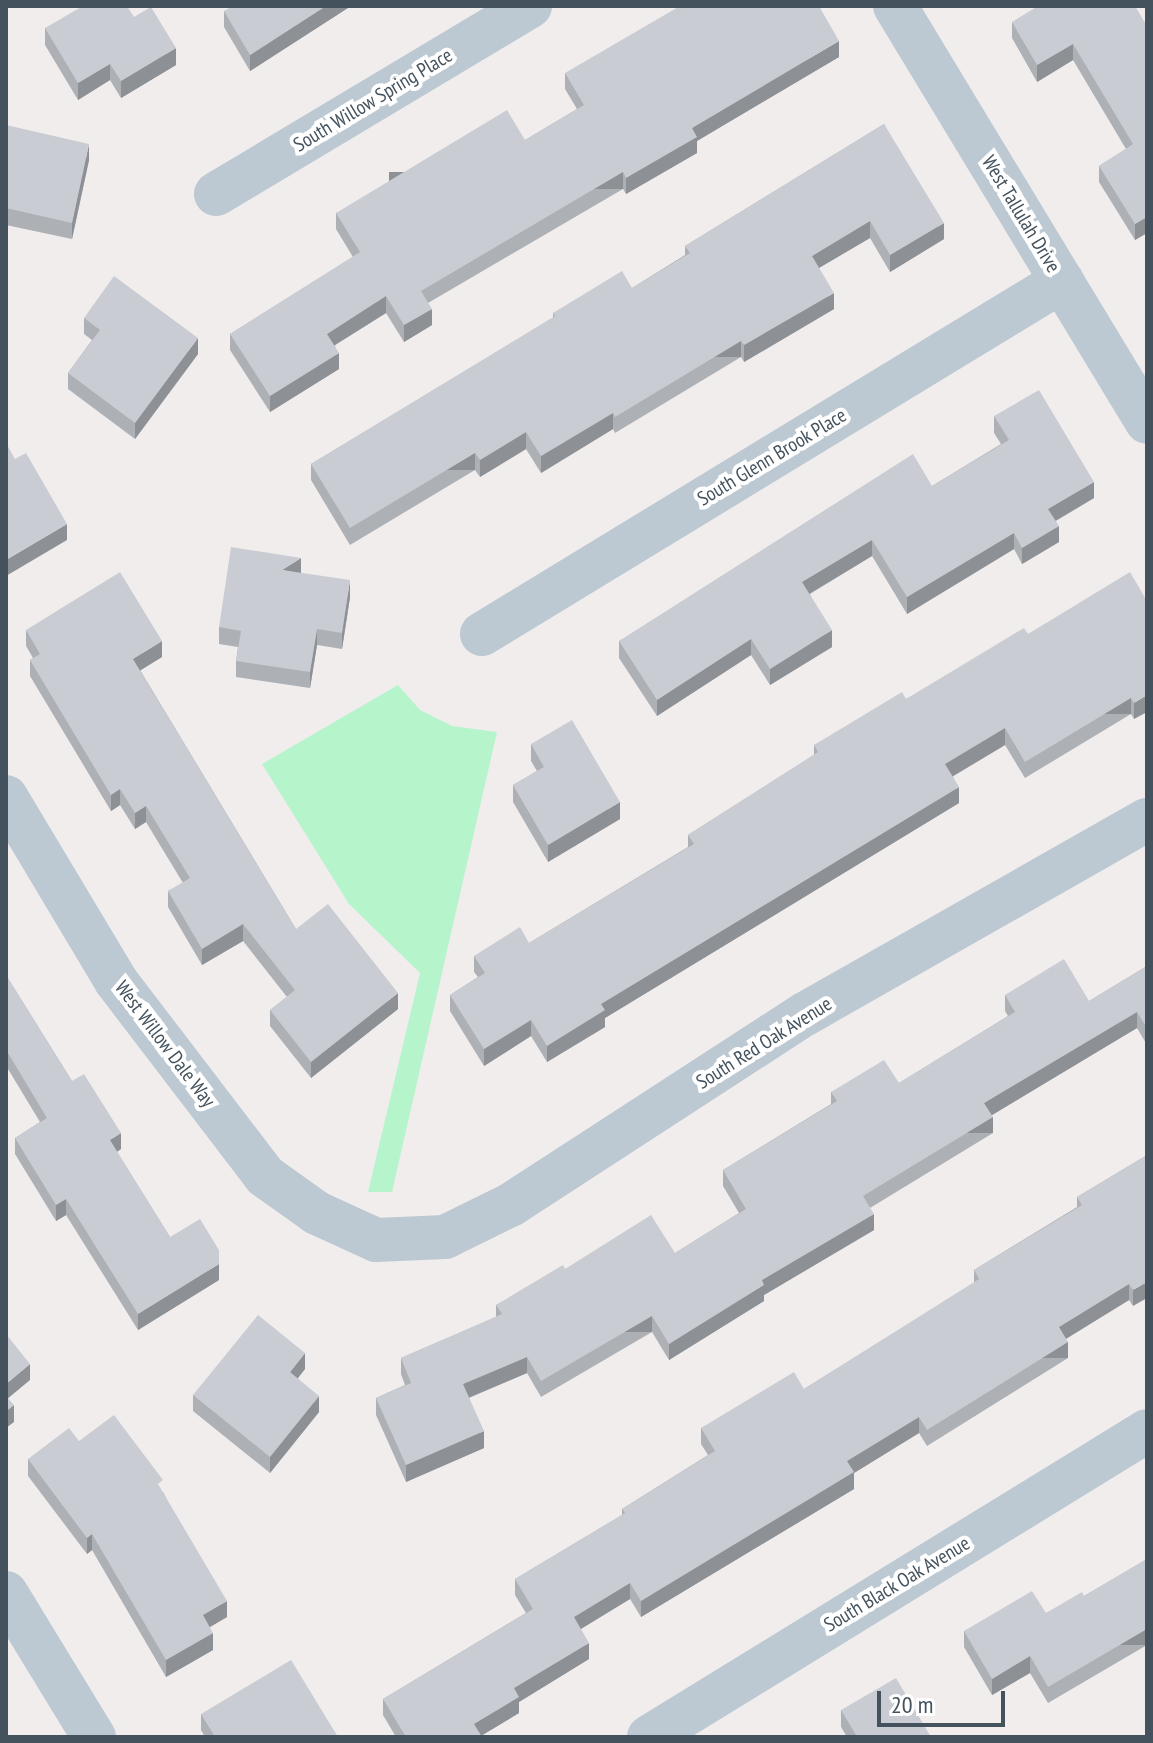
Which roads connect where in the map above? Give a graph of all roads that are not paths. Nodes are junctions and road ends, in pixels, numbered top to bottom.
1 (530, 6) edge
2 (895, 6) edge
3 (216, 194) dead end
4 (1062, 281) junction
5 (1147, 422) edge
6 (482, 634) dead end
7 (6, 797) edge
8 (1147, 820) edge
9 (376, 1240) joint
10 (1147, 1431) edge
11 (6, 1593) edge
12 (94, 1737) edge
13 (649, 1737) edge

1 - 3 street, South Willow Spring Place
2 - 4 street, West Tallulah Drive
4 - 5 street, West Tallulah Drive
4 - 6 street, South Glenn Brook Place
7 - 9 street, West Willow Dale Way
8 - 9 street, South Red Oak Avenue
10 - 13 street, South Black Oak Avenue
11 - 12 street

